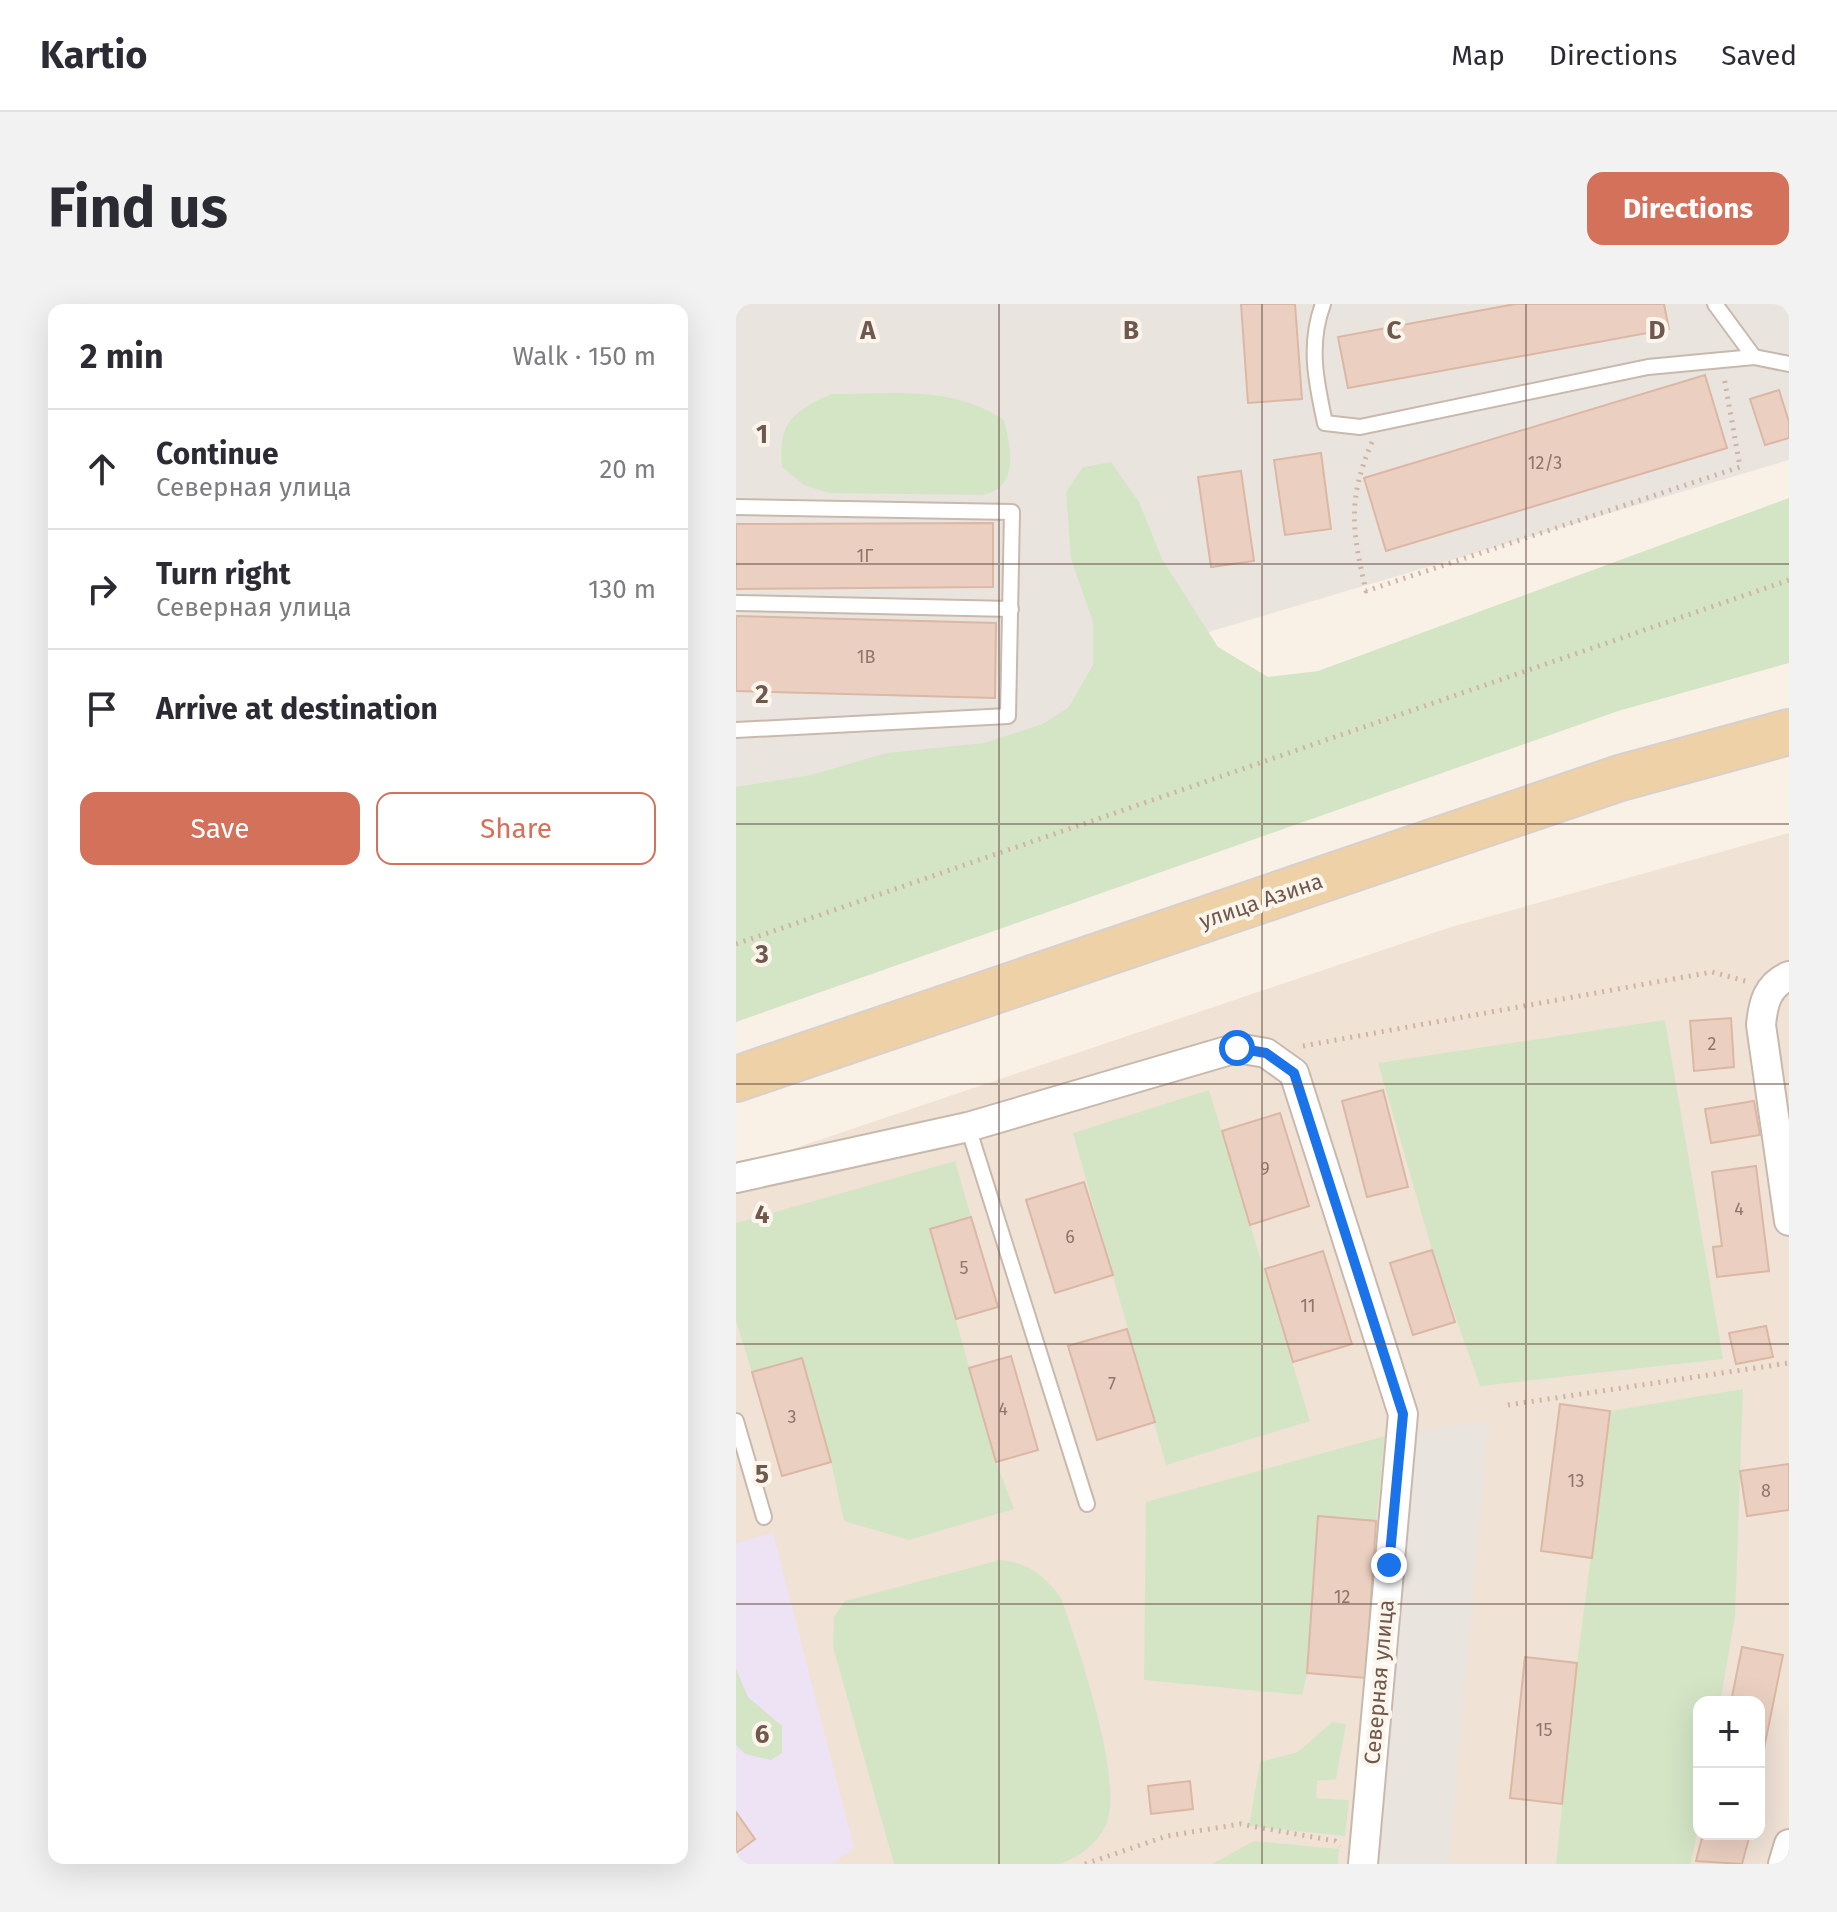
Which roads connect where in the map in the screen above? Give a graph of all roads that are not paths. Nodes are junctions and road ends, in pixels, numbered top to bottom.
1 (1323, 304) edge
2 (1715, 304) edge
3 (1754, 357) junction
4 (1789, 364) edge
5 (736, 507) edge
6 (736, 603) edge
7 (1011, 609) junction
8 (736, 730) edge
9 (1789, 732) edge
10 (1780, 982) edge
11 (736, 1079) edge
12 (968, 1127) junction
13 (736, 1178) edge
14 (1789, 1221) edge
15 (736, 1421) edge
16 (1087, 1504) dead end
17 (764, 1517) dead end
18 (1789, 1844) edge
19 (1354, 1858) edge
20 (1783, 1864) edge

1 - 3 lane
2 - 3 lane
3 - 4 lane
5 - 7 lane
6 - 7 lane
7 - 8 lane
9 - 11 main road, улица Азина
10 - 14 street
12 - 13 street
12 - 16 lane
12 - 19 street, Северная улица
15 - 17 lane
18 - 20 street

